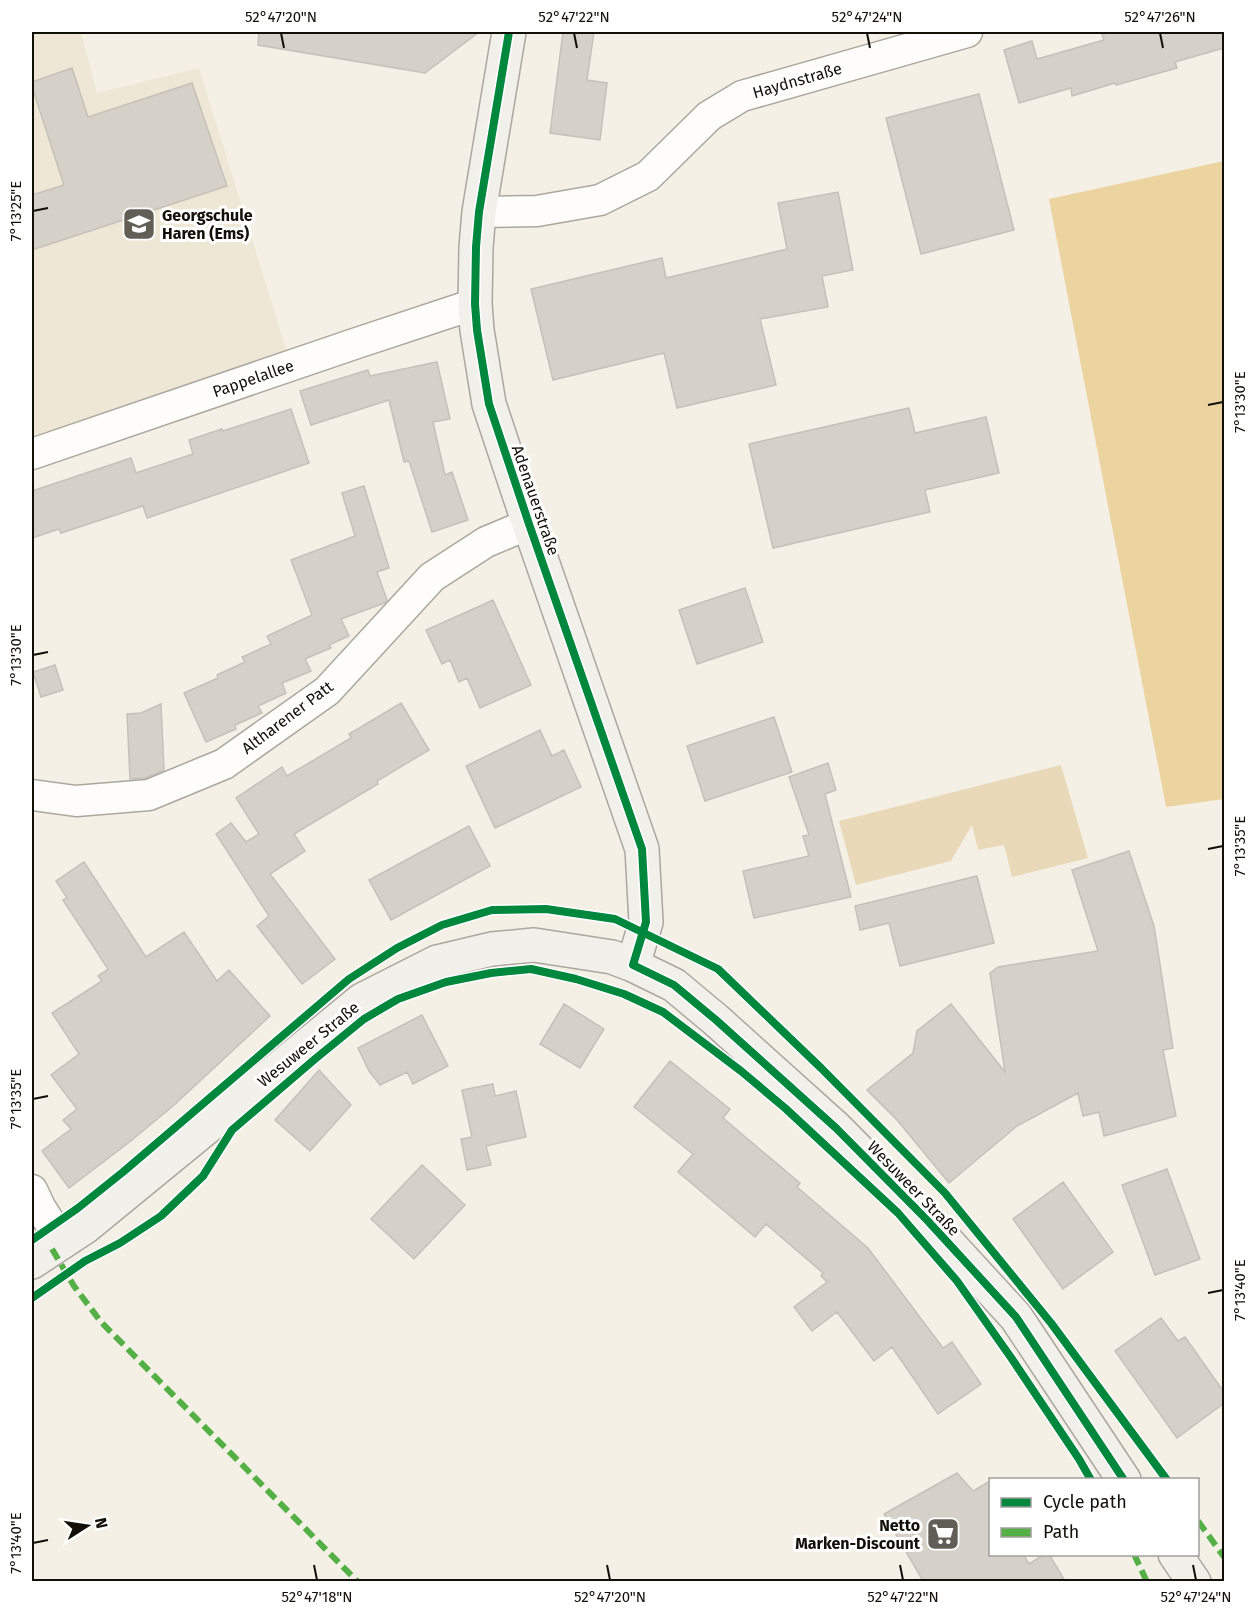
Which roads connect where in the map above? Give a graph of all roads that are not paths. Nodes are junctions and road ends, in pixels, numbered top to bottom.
1 (509, 32) edge
2 (967, 32) edge
3 (479, 212) junction
4 (475, 304) junction
5 (32, 454) edge
6 (529, 524) junction
7 (32, 795) edge
8 (633, 965) junction
9 (32, 1190) edge
10 (62, 1242) junction
11 (32, 1262) edge
12 (1123, 1478) edge
13 (1175, 1556) edge
14 (1194, 1581) edge

1 - 3 main road, Adenauerstraße
2 - 3 street, Haydnstraße
3 - 4 main road, Adenauerstraße
4 - 5 street, Pappelallee
4 - 6 main road, Adenauerstraße
6 - 7 street, Altharener Patt
6 - 8 main road, Adenauerstraße
8 - 10 main road, Wesuweer Straße
8 - 12 main road, Wesuweer Straße
9 - 10 street
10 - 11 main road, Wesuweer Straße
13 - 14 main road

